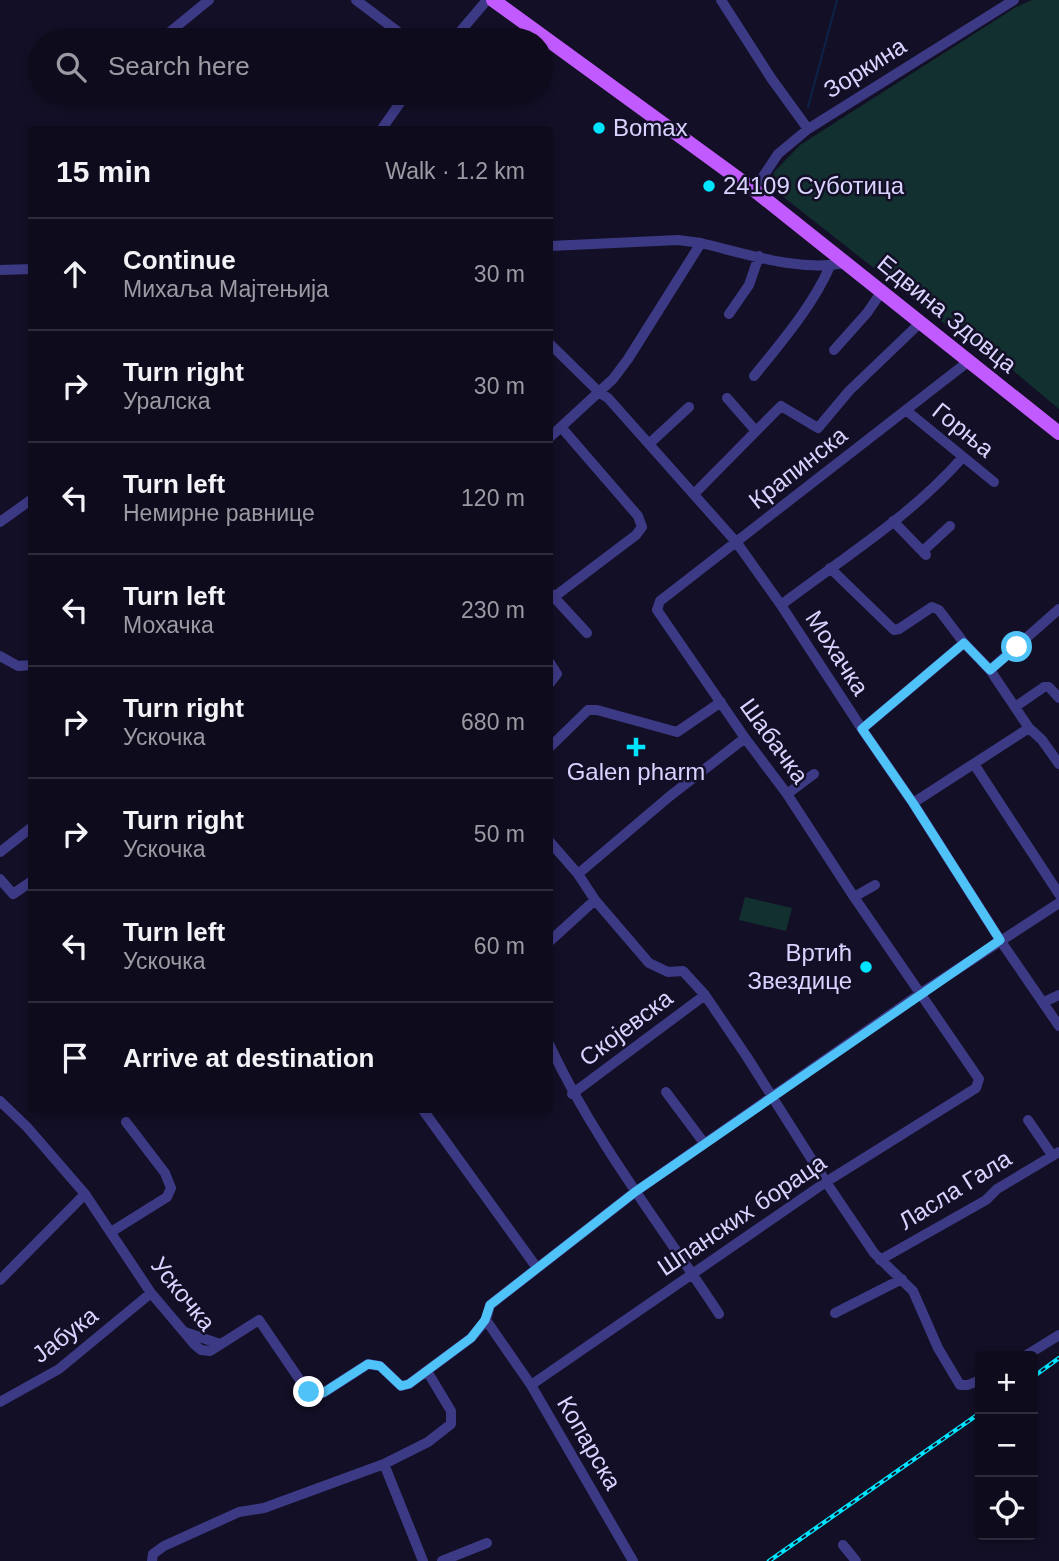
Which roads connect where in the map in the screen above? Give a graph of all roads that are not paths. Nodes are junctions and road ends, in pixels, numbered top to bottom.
1 (209, 0) edge
2 (356, 0) edge
3 (490, 0) edge
4 (721, 0) edge
5 (1014, 0) edge
6 (175, 28) edge
7 (393, 28) edge
8 (464, 28) edge
9 (529, 28) edge
10 (553, 45) edge
11 (400, 105) edge
12 (385, 126) edge
13 (808, 129) junction
14 (754, 190) junction
15 (701, 243) junction
16 (553, 246) edge
17 (759, 256) junction
18 (846, 263) junction
19 (830, 266) junction
20 (28, 269) edge
21 (0, 270) edge
22 (882, 291) junction
23 (729, 314) dead end
24 (921, 322) junction
25 (553, 347) edge
26 (834, 350) dead end
27 (969, 361) junction
28 (754, 376) dead end
29 (600, 393) junction
30 (727, 398) dead end
31 (689, 407) dead end
32 (907, 411) junction
33 (561, 427) junction
34 (755, 430) junction
35 (1059, 433) edge
36 (553, 434) edge
37 (650, 443) junction
38 (962, 458) junction
39 (993, 482) dead end
40 (694, 494) junction
41 (28, 502) edge
42 (893, 521) junction
43 (0, 522) edge
44 (950, 526) dead end
45 (737, 543) junction
46 (830, 568) junction
47 (553, 594) edge
48 (553, 596) edge
49 (781, 605) junction
50 (657, 610) joint
51 (1056, 616) edge
52 (587, 634) dead end
53 (964, 643) junction
54 (0, 656) edge
55 (28, 665) edge
56 (990, 670) junction
57 (1059, 698) edge
58 (721, 702) junction
59 (1015, 707) junction
60 (1028, 728) junction
61 (862, 729) junction
62 (745, 738) junction
63 (553, 744) edge
64 (974, 764) junction
65 (1059, 764) edge
66 (814, 774) dead end
67 (787, 794) junction
68 (913, 803) junction
69 (28, 830) edge
70 (553, 845) edge
71 (0, 852) edge
72 (578, 874) junction
73 (0, 879) edge
74 (28, 884) edge
75 (875, 885) dead end
76 (1059, 894) edge
77 (854, 897) junction
78 (595, 900) junction
79 (1059, 903) edge
80 (553, 938) edge
81 (1000, 940) junction
82 (921, 993) junction
83 (705, 995) junction
84 (1059, 995) edge
85 (1044, 1002) junction
86 (1059, 1026) edge
87 (553, 1053) edge
88 (978, 1084) joint
89 (666, 1092) dead end
90 (572, 1094) junction
91 (772, 1097) junction
92 (0, 1101) edge
93 (425, 1113) edge
94 (1028, 1120) dead end
95 (126, 1122) dead end
96 (704, 1143) junction
97 (1055, 1154) edge
98 (826, 1182) junction
99 (635, 1192) junction
100 (85, 1194) junction
101 (111, 1232) junction
102 (880, 1260) junction
103 (537, 1268) junction
104 (691, 1274) junction
105 (902, 1279) junction
106 (0, 1280) edge
107 (151, 1293) junction
108 (835, 1313) dead end
109 (719, 1314) dead end
110 (485, 1320) junction
111 (476, 1332) junction
112 (1059, 1335) edge
113 (506, 1346) junction
114 (1033, 1351) edge
115 (427, 1371) junction
116 (975, 1382) edge
117 (531, 1385) junction
118 (0, 1402) edge
119 (384, 1464) junction
120 (487, 1543) dead end
121 (843, 1545) dead end
122 (152, 1561) edge
123 (423, 1561) edge
124 (442, 1561) edge
125 (633, 1561) edge
126 (856, 1561) edge

1 - 6 street
2 - 7 street
3 - 8 street
3 - 9 main road, Едвина Здовца
4 - 13 street
5 - 13 street, Зоркина
10 - 14 main road, Едвина Здовца
11 - 12 street
13 - 14 street, Зоркина
14 - 18 main road, Едвина Здовца
15 - 16 street
15 - 17 street
15 - 29 street
17 - 19 street
17 - 23 street
18 - 19 street
18 - 22 main road, Едвина Здовца
19 - 28 street
20 - 21 street
22 - 24 main road, Едвина Здовца
22 - 26 street
24 - 27 main road, Едвина Здовца
24 - 34 street
25 - 29 street, Мохачка
27 - 32 street, Крапинска
27 - 35 main road, Едвина Здовца
29 - 33 street
29 - 37 street, Мохачка
30 - 34 street
31 - 37 street
32 - 38 street, Горња
32 - 45 street, Крапинска
33 - 36 street
33 - 47 street
34 - 40 street
37 - 40 street, Мохачка
38 - 39 street, Горња
38 - 42 street
40 - 45 street, Мохачка
41 - 43 street
42 - 44 street
42 - 46 street
45 - 49 street, Мохачка
45 - 50 street, Крапинска
46 - 49 street
46 - 53 street
48 - 52 street
49 - 61 street, Мохачка
50 - 58 street, Шабачка
51 - 56 street
53 - 56 street
53 - 61 street
54 - 55 street
56 - 59 street
57 - 59 street
58 - 62 street, Шабачка
58 - 63 street
59 - 60 street
60 - 64 street
60 - 65 street
61 - 68 street, Мохачка
62 - 67 street, Шабачка
62 - 72 street
64 - 68 street
64 - 76 street
66 - 67 street
67 - 77 street, Шабачка
68 - 81 street, Мохачка
69 - 71 street
70 - 72 street
72 - 78 street
73 - 74 street
75 - 77 street
77 - 82 street, Шабачка
78 - 80 street
78 - 83 street
79 - 81 street, Ускочка
81 - 82 street, Ускочка
81 - 85 street, Мохачка
82 - 88 street, Шабачка
82 - 91 street, Ускочка
83 - 90 street, Скојевска
83 - 91 street
84 - 85 street
85 - 86 street, Мохачка
87 - 90 street
88 - 98 street, Шпанских бораца
89 - 96 street
90 - 99 street
91 - 96 street, Ускочка
91 - 98 street
92 - 100 street, Ускочка
93 - 103 street
94 - 97 street, Ласла Гала
95 - 101 street
96 - 99 street, Ускочка
97 - 102 street, Ласла Гала
98 - 102 street
98 - 104 street, Шпанских бораца
99 - 103 street, Ускочка
99 - 104 street
100 - 101 street, Ускочка
100 - 106 street
101 - 107 street, Ускочка
102 - 105 street
103 - 110 street, Ускочка
104 - 109 street
104 - 117 street, Шпанских бораца
105 - 108 street
105 - 116 street
107 - 115 street, Ускочка
107 - 118 street, Јабука
110 - 111 street, Ускочка
110 - 113 street, Копарска
111 - 113 street
111 - 115 street, Ускочка
112 - 114 street
113 - 117 street, Копарска
115 - 119 street
117 - 125 street, Копарска
119 - 122 street
119 - 123 street
120 - 124 street
121 - 126 street

